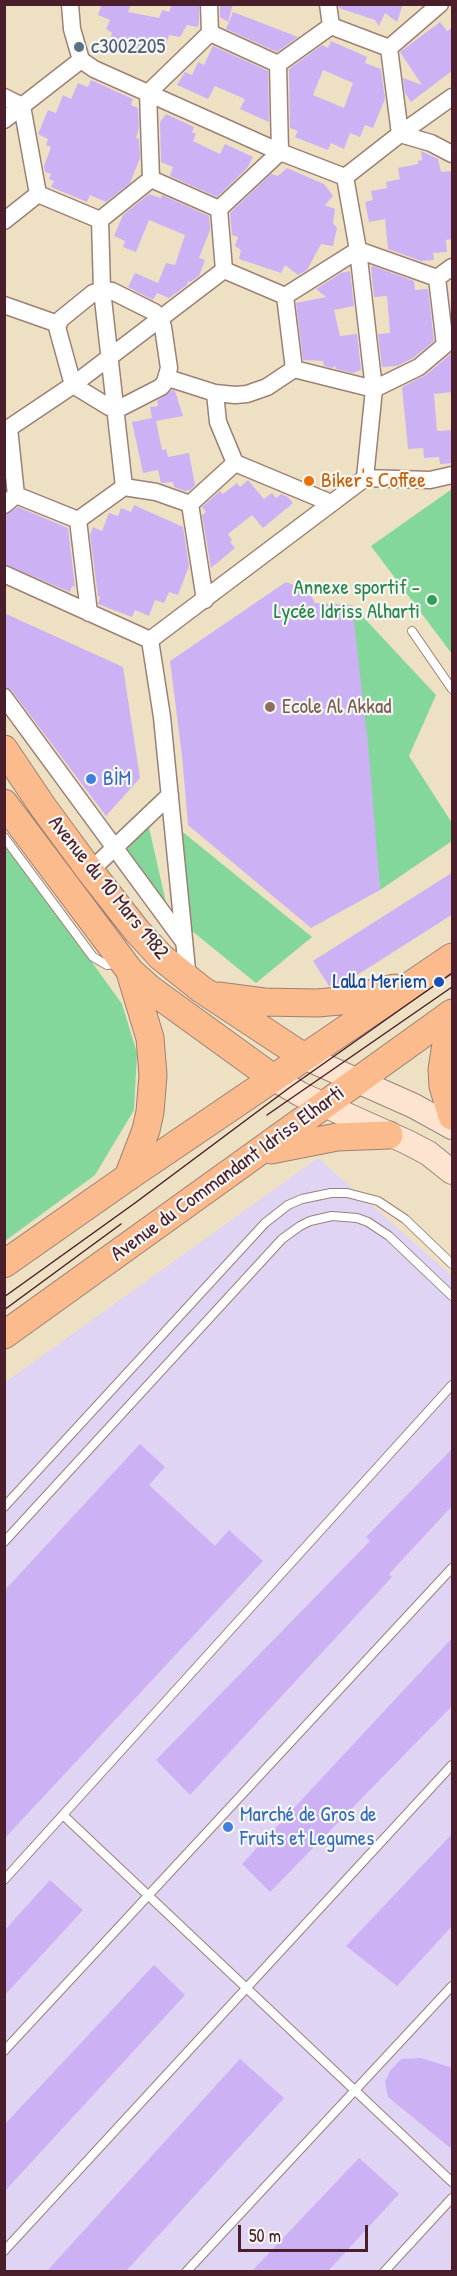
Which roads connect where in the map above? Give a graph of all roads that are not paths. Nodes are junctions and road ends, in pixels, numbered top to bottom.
1 (70, 4) edge
2 (209, 4) edge
3 (328, 4) edge
4 (444, 7) edge
5 (331, 26) junction
6 (210, 33) junction
7 (389, 48) junction
8 (81, 60) junction
9 (278, 64) junction
10 (148, 93) junction
11 (4, 97) edge
12 (453, 97) edge
13 (22, 106) junction
14 (4, 120) edge
15 (400, 134) junction
16 (280, 152) junction
17 (453, 154) edge
18 (345, 177) junction
19 (151, 179) junction
20 (38, 194) junction
21 (219, 209) junction
22 (4, 220) edge
23 (100, 220) junction
24 (358, 250) junction
25 (453, 267) edge
26 (224, 270) junction
27 (437, 278) junction
28 (102, 290) junction
29 (285, 296) junction
30 (4, 305) edge
31 (160, 317) junction
32 (58, 324) junction
33 (449, 347) edge
34 (109, 357) junction
35 (294, 369) junction
36 (168, 378) junction
37 (73, 385) junction
38 (374, 388) junction
39 (215, 393) junction
40 (116, 408) junction
41 (7, 427) edge
42 (235, 464) junction
43 (453, 475) edge
44 (366, 478) junction
45 (124, 487) junction
46 (10, 500) edge
47 (331, 502) junction
48 (190, 504) junction
49 (78, 520) junction
50 (4, 574) edge
51 (205, 600) junction
52 (89, 613) junction
53 (412, 631) dead end
54 (150, 640) junction
55 (453, 688) edge
56 (4, 697) edge
57 (4, 749) edge
58 (170, 795) junction
59 (4, 803) edge
60 (4, 837) edge
61 (115, 847) junction
62 (90, 871) junction
63 (185, 943) junction
64 (453, 957) edge
65 (126, 966) junction
66 (413, 983) junction
67 (198, 987) junction
68 (453, 1014) edge
69 (453, 1022) edge
70 (304, 1057) junction
71 (273, 1078) junction
72 (356, 1082) junction
73 (324, 1105) junction
74 (453, 1116) edge
75 (453, 1127) edge
76 (388, 1135) junction
77 (262, 1152) junction
78 (453, 1172) edge
79 (128, 1177) junction
80 (4, 1264) edge
81 (453, 1264) edge
82 (453, 1296) edge
83 (4, 1335) edge
84 (453, 1385) edge
85 (4, 1507) edge
86 (4, 1542) edge
87 (453, 1568) edge
88 (453, 1765) edge
89 (63, 1815) junction
90 (4, 1880) edge
91 (148, 1896) junction
92 (453, 1986) edge
93 (247, 1988) junction
94 (4, 2051) edge
95 (355, 2091) junction
96 (453, 2182) edge
97 (453, 2198) edge
98 (4, 2251) edge
99 (186, 2271) edge
100 (384, 2271) edge

1 - 8 street
2 - 6 street
3 - 5 street
4 - 7 street
5 - 7 street
5 - 9 street
6 - 9 street
6 - 10 street
7 - 15 street
8 - 10 street
8 - 13 street
9 - 16 street
10 - 16 street
10 - 19 street
11 - 13 street
12 - 15 street
13 - 14 street
13 - 20 street
15 - 17 street
15 - 18 street
16 - 18 street
16 - 21 street
18 - 24 street
19 - 21 street
19 - 23 street
20 - 22 street
20 - 23 street
21 - 26 street
23 - 28 street
24 - 27 street
24 - 29 street
24 - 38 street
25 - 27 street
26 - 29 street
26 - 31 street
27 - 33 street
28 - 31 street
28 - 32 street
28 - 34 street
29 - 35 street
30 - 32 street
31 - 34 street
31 - 36 street
32 - 37 street
33 - 38 street
34 - 37 street
34 - 40 street
35 - 38 street
35 - 39 street
36 - 39 street
36 - 40 street
37 - 40 street
37 - 41 street
38 - 44 street
39 - 42 street
40 - 45 street
41 - 46 street
42 - 47 street
42 - 48 street
43 - 44 street
44 - 47 street
45 - 48 street
45 - 49 street
46 - 49 street
47 - 51 street
48 - 51 street
49 - 52 street
50 - 52 street
51 - 54 street
52 - 54 street
53 - 55 lane
54 - 58 street
56 - 61 street
57 - 62 main road, Avenue du 10 Mars 1982
58 - 61 street
58 - 63 street
59 - 65 main road, Avenue du 10 Mars 1982
60 - 65 lane
61 - 62 street
61 - 63 street
62 - 67 main road, Avenue du 10 Mars 1982
63 - 67 street
64 - 66 main road
65 - 71 main road, Avenue du 10 Mars 1982
65 - 79 main road
66 - 67 main road
66 - 70 main road
67 - 70 main road, Avenue du 10 Mars 1982
68 - 72 main road, Avenue du Commandant Idriss Elharti
69 - 74 main road
70 - 71 main road
70 - 72 main road, Avenue du 10 Mars 1982
71 - 73 main road, Avenue du 10 Mars 1982
71 - 79 main road
72 - 73 main road, Avenue du Commandant Idriss Elharti
72 - 75 main road, Avenue du 10 Mars 1982
73 - 76 main road, Avenue du 10 Mars 1982
73 - 77 main road, Avenue du Commandant Idriss Elharti
76 - 77 main road
76 - 78 main road, Avenue du 10 Mars 1982
77 - 83 main road, Avenue du Commandant Idriss Elharti
79 - 80 main road
81 - 85 lane
82 - 86 lane
84 - 89 lane
87 - 91 lane
88 - 93 lane
89 - 90 lane
89 - 91 lane
91 - 93 lane
91 - 94 lane
92 - 95 lane
93 - 95 lane
93 - 98 lane
95 - 96 lane
95 - 99 lane
97 - 100 lane

